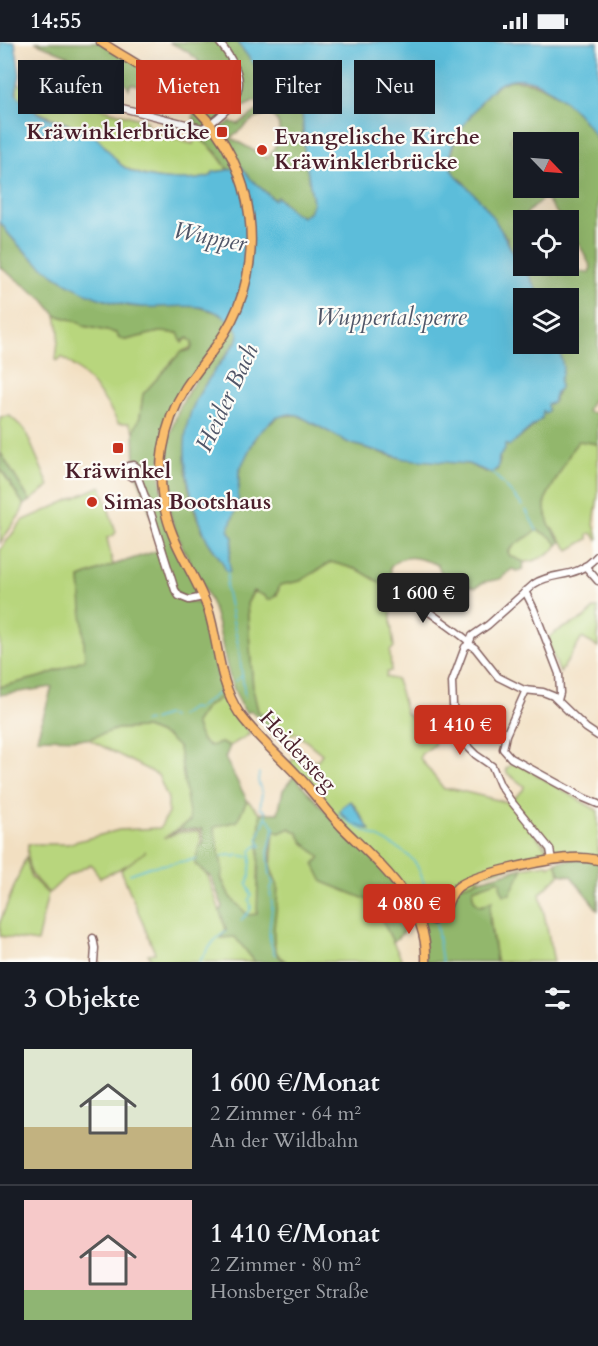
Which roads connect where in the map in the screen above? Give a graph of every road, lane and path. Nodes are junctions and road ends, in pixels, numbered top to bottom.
1 (101, 42) edge
2 (219, 42) edge
3 (124, 109) edge
4 (211, 124) junction
5 (137, 475) dead end
6 (597, 556) edge
7 (585, 566) junction
8 (598, 581) edge
9 (398, 588) dead end
10 (525, 591) junction
11 (203, 597) junction
12 (469, 644) junction
13 (526, 690) junction
14 (558, 700) junction
15 (598, 736) edge
16 (598, 804) edge
17 (552, 860) junction
18 (598, 860) edge
19 (410, 904) junction
20 (93, 938) dead end
21 (94, 962) edge
22 (426, 962) edge

1 - 4 main road, Heidersteg
2 - 4 street
3 - 4 street
4 - 11 main road, Heidersteg
5 - 11 street
6 - 7 street
7 - 8 street
7 - 10 street
9 - 12 street
10 - 12 street
10 - 14 street
11 - 19 main road, Heidersteg
12 - 13 street
12 - 17 street
13 - 14 street
13 - 16 street
14 - 15 street
17 - 18 main road
17 - 19 main road
19 - 22 main road
20 - 21 street

